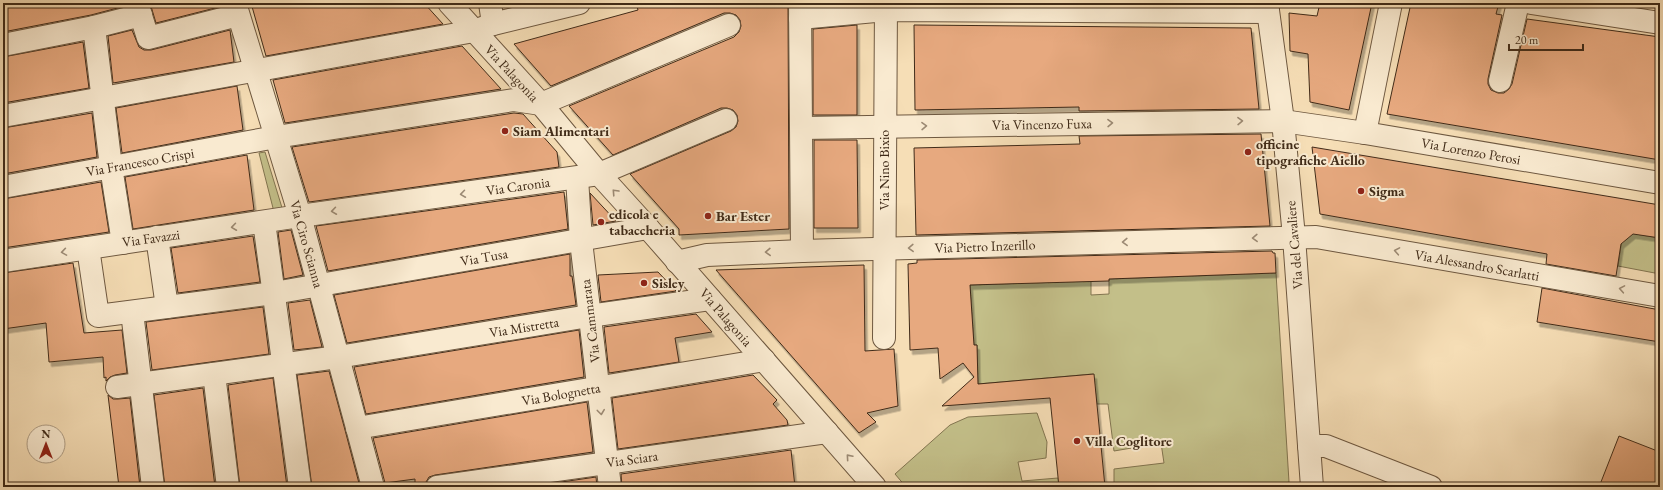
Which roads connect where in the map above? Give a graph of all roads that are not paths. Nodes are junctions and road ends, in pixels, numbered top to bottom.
1 (449, 3) edge
2 (579, 3) edge
3 (1391, 3) edge
4 (1518, 3) edge
5 (1531, 3) edge
6 (238, 6) edge
7 (886, 6) edge
8 (1267, 8) edge
9 (139, 9) edge
10 (800, 11) edge
11 (486, 19) edge
12 (1660, 23) edge
13 (729, 25) dead end
14 (94, 27) junction
15 (3, 45) edge
16 (254, 70) junction
17 (1500, 81) dead end
18 (103, 98) junction
19 (541, 104) junction
20 (3, 116) edge
21 (726, 120) dead end
22 (1283, 121) junction
23 (885, 126) junction
24 (802, 128) junction
25 (1365, 133) junction
26 (276, 136) junction
27 (111, 168) junction
28 (599, 174) junction
29 (577, 178) junction
30 (1660, 183) edge
31 (3, 187) edge
32 (300, 216) junction
33 (264, 222) junction
34 (648, 228) junction
35 (157, 237) junction
36 (1294, 237) junction
37 (581, 241) junction
38 (123, 243) junction
39 (88, 248) junction
40 (884, 249) junction
41 (802, 251) junction
42 (3, 261) edge
43 (677, 262) junction
44 (319, 286) junction
45 (274, 293) junction
46 (1660, 296) edge
47 (710, 299) junction
48 (167, 307) junction
49 (132, 312) junction
50 (589, 316) junction
51 (884, 338) dead end
52 (338, 357) junction
53 (764, 360) junction
54 (283, 364) junction
55 (214, 374) junction
56 (140, 384) junction
57 (117, 387) dead end
58 (598, 388) junction
59 (357, 428) junction
60 (828, 432) junction
61 (1309, 446) junction
62 (607, 463) junction
63 (153, 487) edge
64 (228, 487) edge
65 (300, 487) edge
66 (373, 487) edge
67 (437, 487) edge
68 (610, 487) edge
69 (875, 487) edge
70 (1312, 487) edge
71 (1431, 487) edge

1 - 11 street, Via Palagonia
2 - 11 street
3 - 25 street
4 - 17 street
5 - 12 street
6 - 9 street
6 - 16 street, Via Ciro Scianna
7 - 8 street
7 - 10 street
7 - 23 street, Via Nino Bixio
8 - 22 street, Via del Cavaliere
9 - 14 street
10 - 24 street
11 - 16 street
11 - 19 street, Via Palagonia
13 - 19 street
14 - 15 street
14 - 18 street
16 - 18 street
16 - 26 street, Via Ciro Scianna
18 - 20 street
18 - 27 street
19 - 26 street, Via Francesco Crispi
19 - 28 street, Via Palagonia
21 - 28 street, Via Caronia
23 -> 22 street, Via Vincenzo Fuxa
22 - 25 street, Via Lorenzo Perosi
22 - 36 street, Via del Cavaliere
23 - 24 street, Via Vincenzo Fuxa
23 - 40 street, Via Nino Bixio
24 - 41 street
25 - 30 street, Via Lorenzo Perosi
26 - 27 street, Via Francesco Crispi
26 - 32 street, Via Ciro Scianna
27 - 31 street, Via Francesco Crispi
27 - 38 street
28 - 29 street, Via Caronia
34 -> 28 street, Via Palagonia
29 -> 32 street, Via Caronia
29 - 37 street, Via Cammarata
32 - 33 street, Via Favazzi
32 - 44 street, Via Ciro Scianna
33 -> 35 street, Via Favazzi
33 - 45 street
34 - 37 street, Via Tusa
34 - 43 street, Via Palagonia
35 - 38 street, Via Favazzi
35 - 48 street
36 -> 40 street, Via Pietro Inzerillo
46 -> 36 street, Via Alessandro Scarlatti
36 - 61 street, Via del Cavaliere
37 - 44 street, Via Tusa
37 - 50 street, Via Cammarata
38 - 39 street, Via Favazzi
39 -> 42 street, Via Favazzi
39 - 49 street, Via Tusa
40 - 41 street, Via Pietro Inzerillo
40 - 51 street, Via Nino Bixio
41 -> 43 street, Via Pietro Inzerillo
43 - 47 street, Via Palagonia
44 - 45 street, Via Tusa
44 - 52 street, Via Ciro Scianna
45 - 48 street, Via Tusa
45 - 54 street
47 - 50 street, Via Mistretta
47 - 53 street, Via Palagonia
48 - 49 street, Via Tusa
49 - 56 street
50 - 52 street, Via Mistretta
50 - 58 street, Via Cammarata
52 - 54 street, Via Mistretta
52 - 59 street, Via Ciro Scianna
53 - 58 street, Via Bolognetta
53 - 60 street, Via Palagonia
54 - 55 street, Via Mistretta
54 - 65 street
55 - 56 street, Via Mistretta
55 - 64 street
56 - 57 street, Via Mistretta
56 - 63 street
58 - 59 street, Via Bolognetta
58 -> 62 street, Via Cammarata
59 - 66 street, Via Ciro Scianna
60 - 62 street, Via Sciara
69 -> 60 street, Via Palagonia
61 - 70 street, Via del Cavaliere
61 - 71 street
62 - 67 street, Via Sciara
62 - 68 street, Via Cammarata

